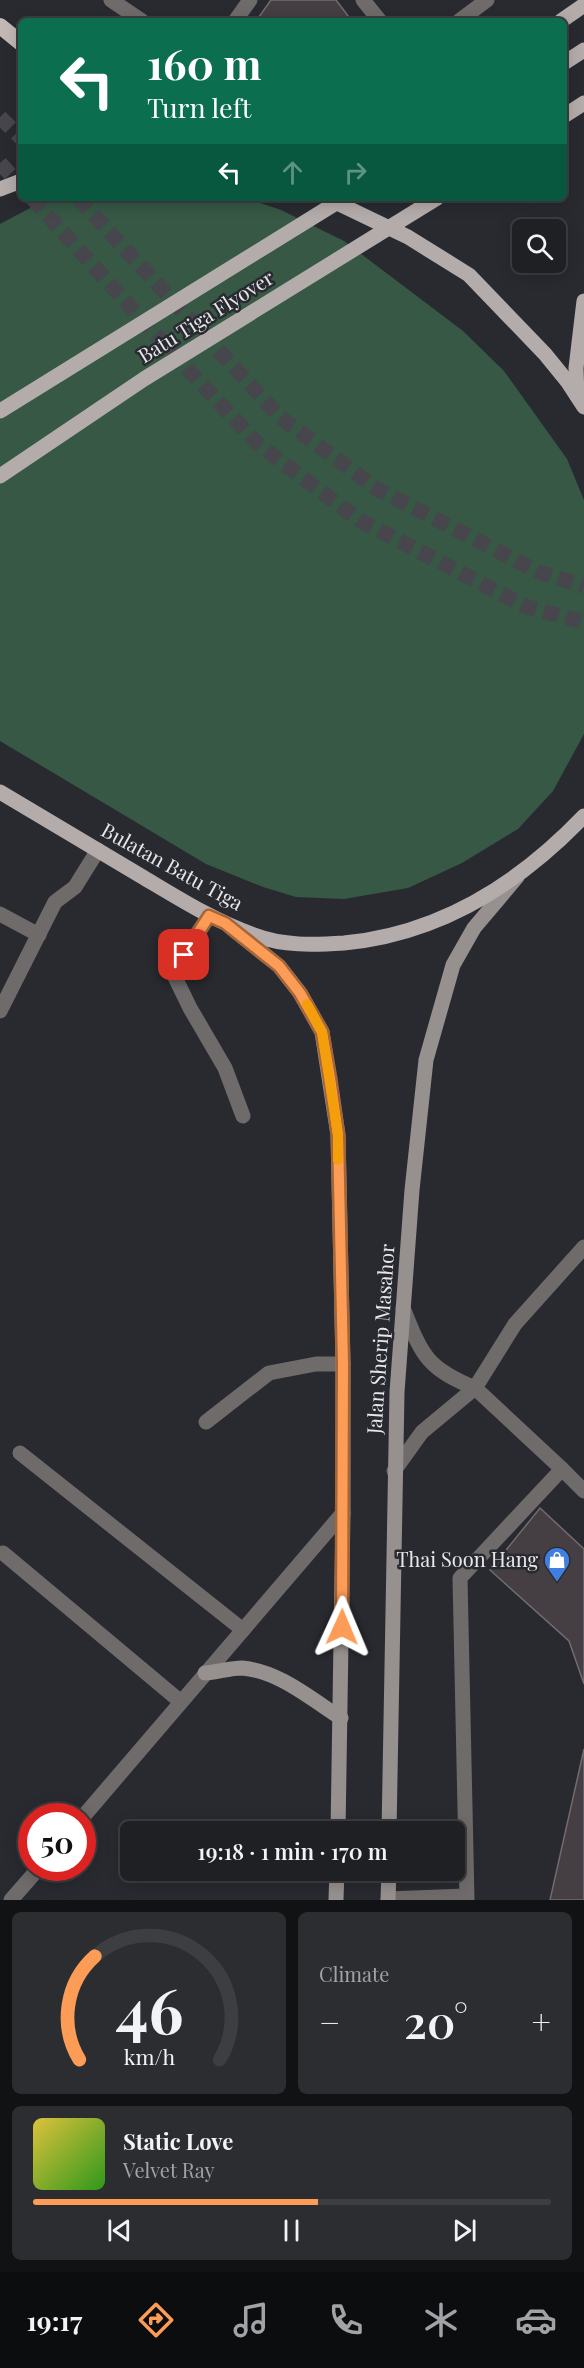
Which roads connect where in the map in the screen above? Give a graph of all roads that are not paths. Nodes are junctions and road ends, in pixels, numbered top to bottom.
1 (111, 0) edge
2 (250, 0) edge
3 (363, 0) edge
4 (487, 0) edge
5 (584, 5) edge
6 (138, 18) edge
7 (237, 18) edge
8 (378, 18) edge
9 (463, 18) edge
10 (565, 18) edge
11 (0, 26) edge
12 (18, 41) edge
13 (584, 51) edge
14 (567, 61) edge
15 (584, 103) edge
16 (567, 114) edge
17 (18, 182) edge
18 (0, 189) edge
19 (333, 201) edge
20 (339, 201) edge
21 (432, 201) edge
22 (584, 301) edge
23 (581, 402) edge
24 (0, 411) edge
25 (0, 477) edge
26 (0, 792) edge
27 (584, 816) edge
28 (584, 822) edge
29 (570, 831) junction
30 (98, 850) junction
31 (519, 875) junction
32 (0, 914) edge
33 (209, 916) junction
34 (225, 923) junction
35 (39, 935) junction
36 (0, 1011) edge
37 (243, 1116) dead end
38 (584, 1247) edge
39 (403, 1308) junction
40 (343, 1364) junction
41 (475, 1388) junction
42 (206, 1422) dead end
43 (20, 1453) dead end
44 (562, 1469) junction
45 (394, 1471) junction
46 (584, 1491) edge
47 (343, 1513) junction
48 (3, 1553) dead end
49 (243, 1630) junction
50 (205, 1673) junction
51 (182, 1702) junction
52 (341, 1718) junction
53 (95, 1803) edge
54 (338, 1821) edge
55 (389, 1821) edge
56 (28, 1881) edge
57 (337, 1881) edge
58 (388, 1881) edge
59 (466, 1898) edge
60 (11, 1900) edge
61 (336, 1900) edge
62 (388, 1900) edge

1 - 6 street
2 - 7 street
3 - 8 street
4 - 9 street
5 - 10 main road
11 - 12 highway
13 - 14 main road
15 - 16 main road
17 - 18 main road
19 - 23 main road
20 - 24 main road, Batu Tiga Flyover
21 - 25 main road, Batu Tiga Flyover
22 - 23 main road
26 - 30 main road, Bulatan Batu Tiga
27 - 29 main road, Bulatan Batu Tiga
28 - 29 main road
29 - 31 main road, Bulatan Batu Tiga
30 - 33 main road, Bulatan Batu Tiga
30 - 35 street
31 - 34 main road, Bulatan Batu Tiga
31 - 39 main road, Jalan Sherip Masahor
32 - 35 street
33 - 34 main road, Bulatan Batu Tiga
33 - 37 street
34 - 40 main road, Jalan Sherip Masahor
35 - 36 street
38 - 41 street
39 - 41 street
39 - 45 main road, Jalan Sherip Masahor
40 - 42 street
40 - 47 main road, Jalan Sherip Masahor
41 - 44 street
41 - 45 street
43 - 49 street
44 - 46 street
44 - 59 street
45 - 55 main road, Jalan Sherip Masahor
47 - 49 street
47 - 52 main road, Jalan Sherip Masahor
48 - 51 street
49 - 50 street
50 - 51 street
50 - 52 main road
51 - 53 street
52 - 54 main road, Jalan Sherip Masahor
56 - 60 street
57 - 61 main road
58 - 62 main road
59 - 62 street

